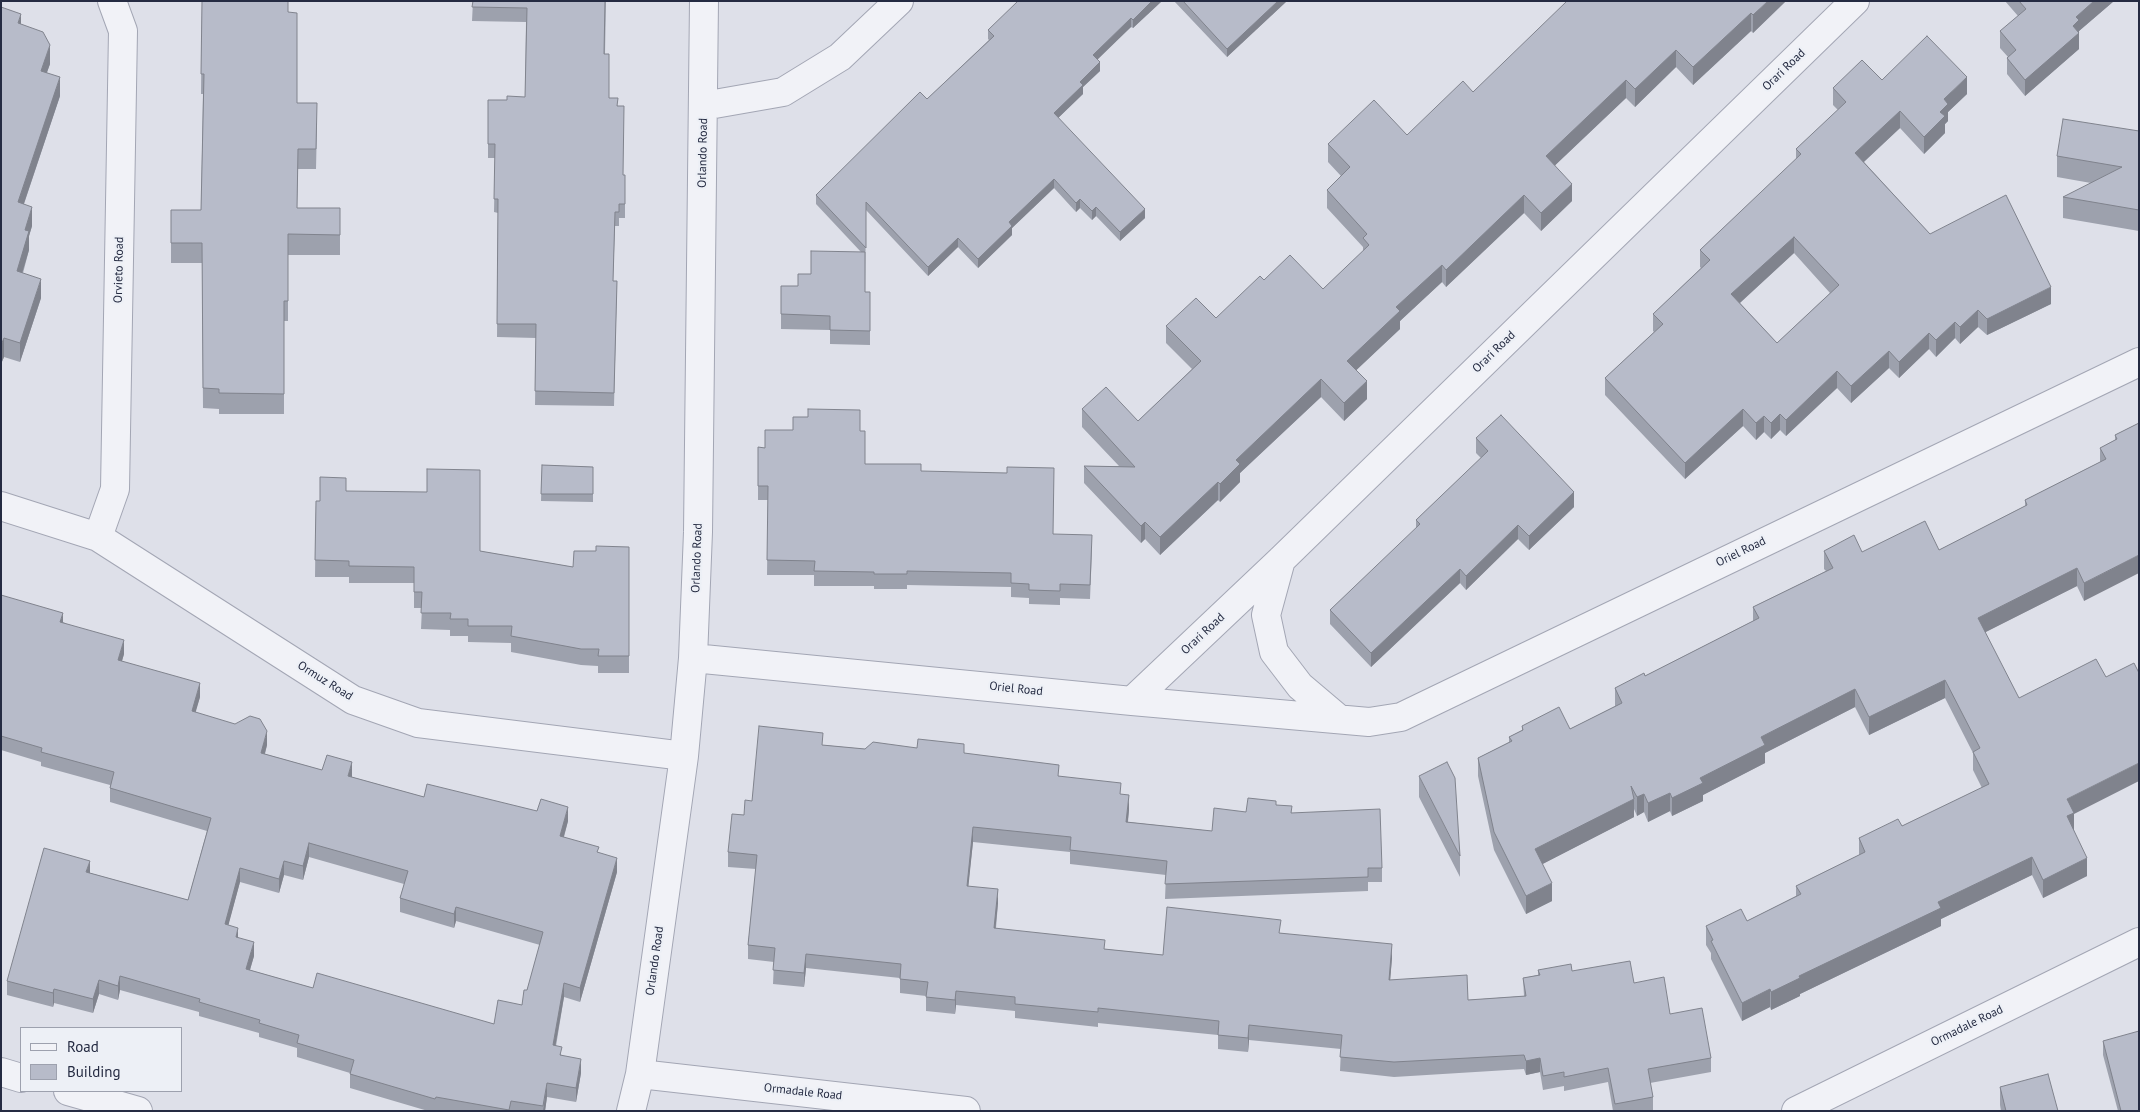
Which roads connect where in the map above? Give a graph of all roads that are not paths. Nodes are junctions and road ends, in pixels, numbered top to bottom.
1 (112, 1) edge
2 (704, 1) edge
3 (899, 1) edge
4 (1855, 1) edge
5 (703, 106) junction
6 (2139, 362) edge
7 (1, 506) edge
8 (98, 537) junction
9 (1281, 560) junction
10 (693, 658) junction
11 (1132, 701) junction
12 (1339, 719) junction
13 (684, 756) junction
14 (2139, 942) edge
15 (1, 1072) edge
16 (640, 1074) junction
17 (20, 1078) edge
18 (72, 1092) edge
19 (1798, 1110) edge
20 (138, 1111) edge
21 (631, 1111) edge
22 (966, 1111) edge

1 - 8 street, Orvieto Road
2 - 5 street, Orlando Road
3 - 5 street
4 - 9 street, Orari Road
5 - 10 street, Orlando Road
6 - 12 street, Oriel Road
7 - 8 street, Ormuz Road
8 - 13 street, Ormuz Road
9 - 11 street, Orari Road
9 - 12 street
10 - 11 street, Oriel Road
10 - 13 street, Orlando Road
11 - 12 street, Oriel Road
13 - 16 street, Orlando Road
14 - 19 street, Ormadale Road
15 - 17 street
16 - 21 street, Orlando Road
16 - 22 street, Ormadale Road
18 - 20 street

